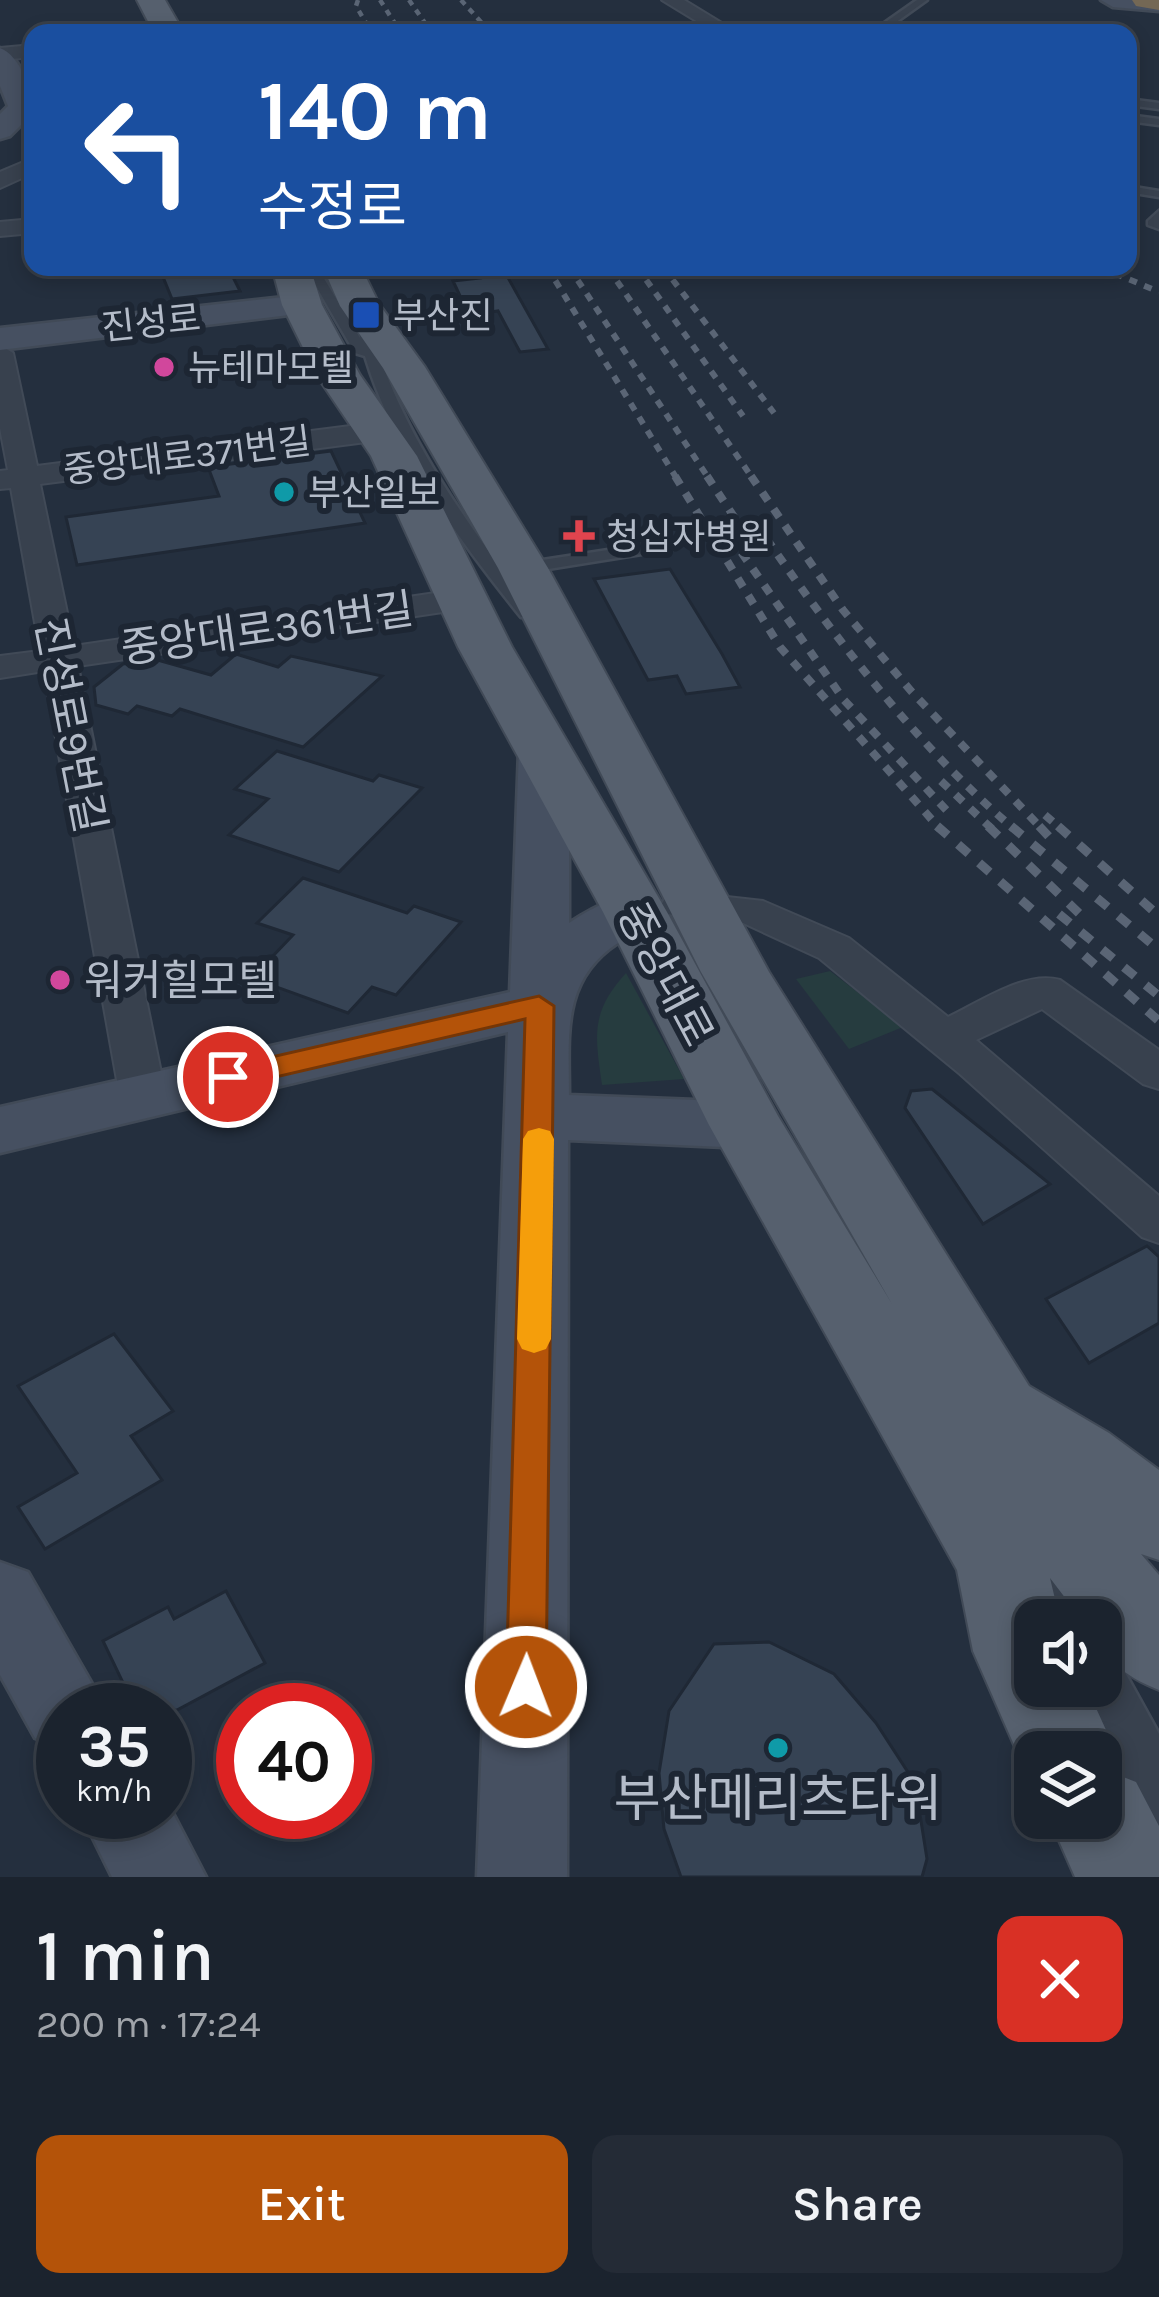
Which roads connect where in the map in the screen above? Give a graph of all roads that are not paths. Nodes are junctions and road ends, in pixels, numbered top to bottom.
1 (671, 0) edge
2 (922, 0) edge
3 (1113, 0) edge
4 (1146, 0) edge
5 (1159, 3) edge
6 (713, 24) edge
7 (888, 24) edge
8 (0, 55) edge
9 (24, 97) edge
10 (24, 108) edge
11 (0, 130) edge
12 (1159, 215) edge
13 (1159, 225) edge
14 (321, 283) edge
15 (0, 339) edge
16 (0, 353) edge
17 (384, 444) junction
18 (12, 478) edge
19 (667, 546) dead end
20 (523, 568) junction
21 (463, 599) junction
22 (58, 658) junction
23 (0, 667) edge
24 (575, 668) junction
25 (544, 750) junction
26 (667, 908) junction
27 (539, 1006) junction
28 (943, 1037) junction
29 (1159, 1073) edge
30 (142, 1097) junction
31 (539, 1116) junction
32 (746, 1124) junction
33 (0, 1130) edge
34 (1159, 1223) edge
35 (998, 1408) junction
36 (1159, 1521) edge
37 (0, 1598) edge
38 (1063, 1599) edge
39 (1071, 1599) edge
40 (49, 1683) edge
41 (1122, 1699) edge
42 (1115, 1707) edge
43 (1159, 1765) edge
44 (1159, 1813) edge
45 (139, 1839) edge
46 (1111, 1839) edge
47 (161, 1877) edge
48 (522, 1877) edge
49 (1130, 1877) edge

1 - 6 street
2 - 7 lane
3 - 5 street
4 - 5 highway
8 - 9 street
10 - 11 street
12 - 13 lane
14 - 15 street, 진성로
14 - 17 main road, 중앙대로
14 - 20 main road, 중앙대로
14 - 24 lane
16 - 18 street, 진성로9번길
17 - 18 street, 중앙대로371번길
17 - 21 main road, 중앙대로
18 - 22 street, 진성로9번길
19 - 20 lane
20 - 24 main road, 중앙대로
21 - 22 street, 중앙대로361번길
21 - 25 main road, 중앙대로
22 - 23 street, 중앙대로361번길
22 - 30 street, 진성로9번길
24 - 26 main road, 중앙대로
25 - 26 main road, 중앙대로
25 - 27 street
26 - 27 street
26 - 28 street
26 - 32 main road, 중앙대로
26 - 35 main road, 중앙대로
27 - 30 street
27 - 31 street
28 - 29 street
28 - 34 street
30 - 33 street
31 - 32 street
31 - 48 street
32 - 38 main road, 중앙대로
35 - 36 main road
35 - 39 main road, 중앙대로
37 - 40 street
41 - 43 lane
42 - 44 lane
45 - 47 street
46 - 49 main road

